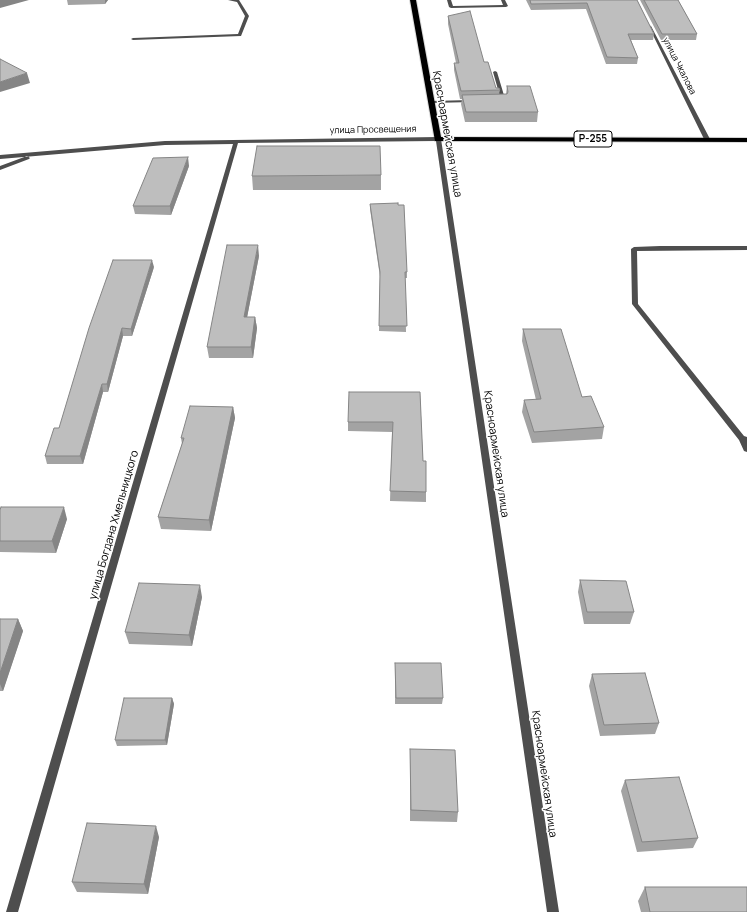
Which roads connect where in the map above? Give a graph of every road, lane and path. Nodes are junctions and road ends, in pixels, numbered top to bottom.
1 (230, 0) edge
2 (413, 0) edge
3 (449, 0) edge
4 (503, 0) edge
5 (647, 21) edge
6 (133, 39) dead end
7 (495, 72) dead end
8 (475, 101) edge
9 (496, 101) edge
10 (431, 102) junction
11 (438, 139) junction
12 (707, 139) junction
13 (747, 140) edge
14 (236, 143) junction
15 (36, 155) junction
16 (0, 157) edge
17 (0, 168) edge
18 (747, 248) edge
19 (745, 439) edge
20 (747, 449) edge
21 (12, 912) edge
22 (553, 912) edge

1 - 6 street
2 - 10 highway, Красноармейская улица
3 - 4 street
5 - 12 street, улица Чкалова
7 - 9 street
8 - 10 street
10 - 11 highway, Красноармейская улица
11 - 12 highway, улица Просвещения / Р-255
11 - 14 street, улица Просвещения
11 - 22 street, Красноармейская улица
12 - 13 highway, улица Просвещения / Р-255
14 - 15 street, улица Просвещения
14 - 21 street, улица Богдана Хмельницкого
15 - 16 street, улица Просвещения
15 - 17 street
18 - 19 street
19 - 20 street

